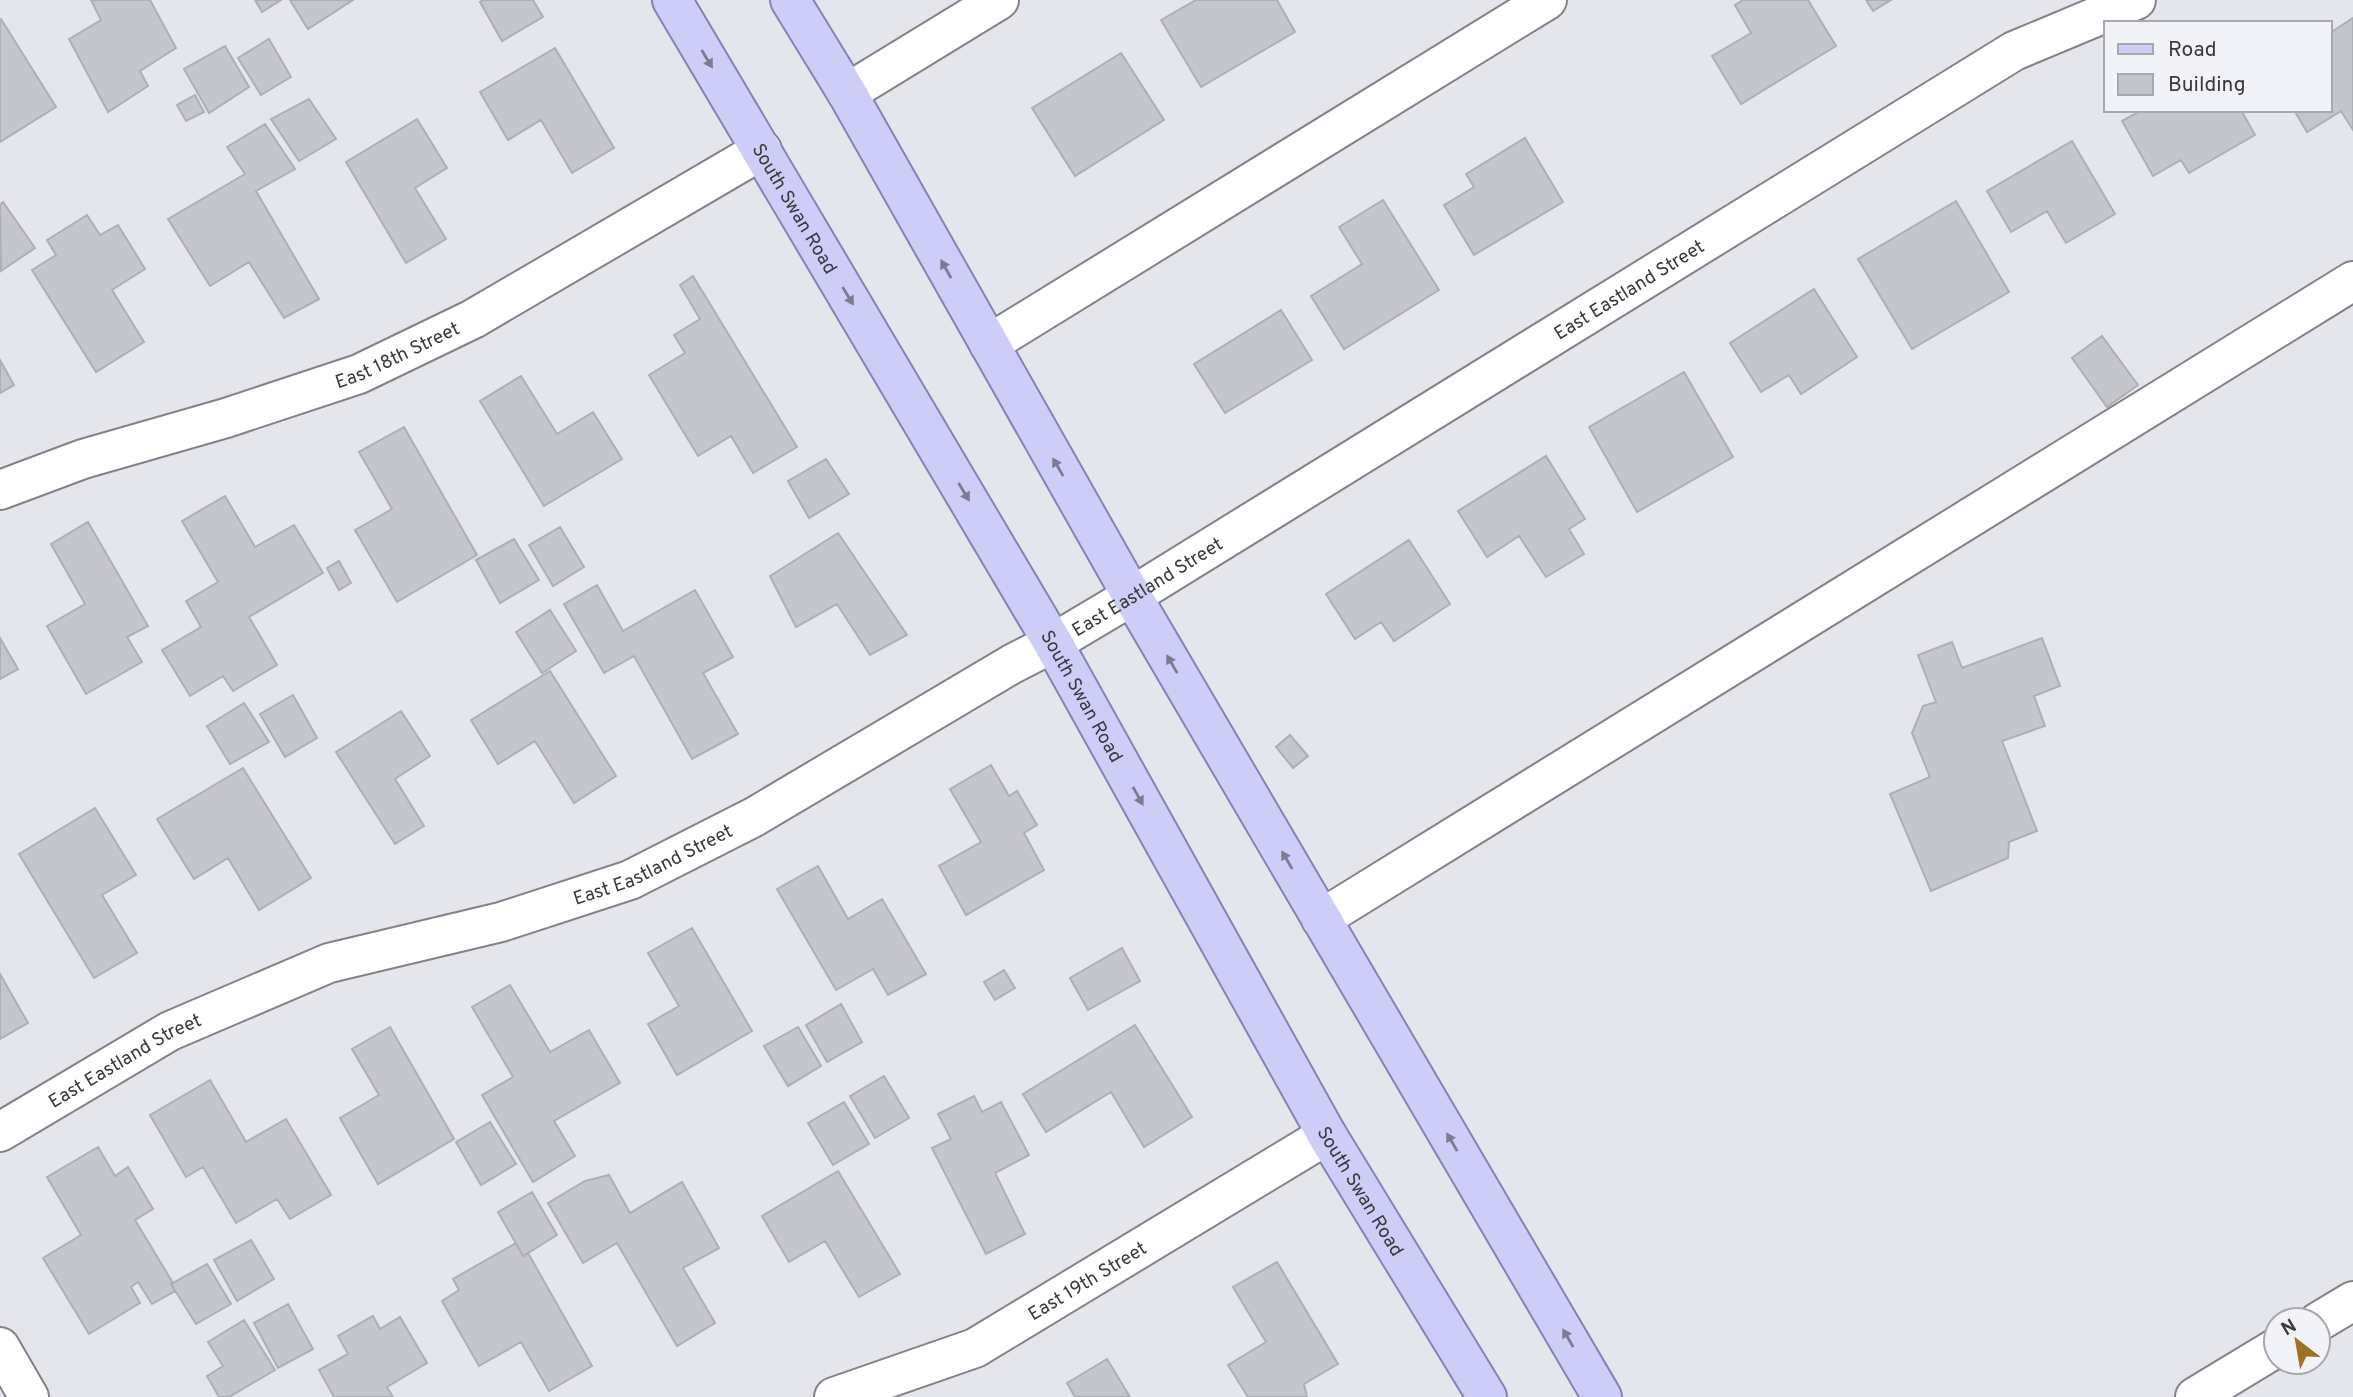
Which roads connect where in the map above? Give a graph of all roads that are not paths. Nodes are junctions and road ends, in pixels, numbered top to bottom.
1 (671, 0) edge
2 (790, 0) edge
3 (999, 0) edge
4 (1547, 0) edge
5 (2136, 0) edge
6 (847, 93) junction
7 (762, 150) junction
8 (2353, 282) edge
9 (989, 344) junction
10 (0, 490) edge
11 (1132, 596) junction
12 (1053, 643) junction
13 (1321, 919) junction
14 (0, 1132) edge
15 (1327, 1135) junction
16 (2353, 1301) edge
17 (2332, 1314) edge
18 (0, 1348) edge
19 (2262, 1356) edge
20 (29, 1397) edge
21 (834, 1397) edge
22 (1487, 1397) edge
23 (1602, 1397) edge
24 (2195, 1397) edge

1 -> 7 main road, South Swan Road
2 - 6 main road
3 - 6 street
4 - 9 street
5 - 11 street, East Eastland Street
9 -> 6 main road
7 - 10 street, East 18th Street
7 -> 12 main road, South Swan Road
8 - 13 street
11 -> 9 main road
11 - 12 street, East Eastland Street
13 -> 11 main road
12 - 14 street, East Eastland Street
12 -> 15 main road, South Swan Road
23 -> 13 main road
15 - 21 street, East 19th Street
15 - 22 main road, South Swan Road
16 - 17 street
18 - 20 street
19 - 24 street

